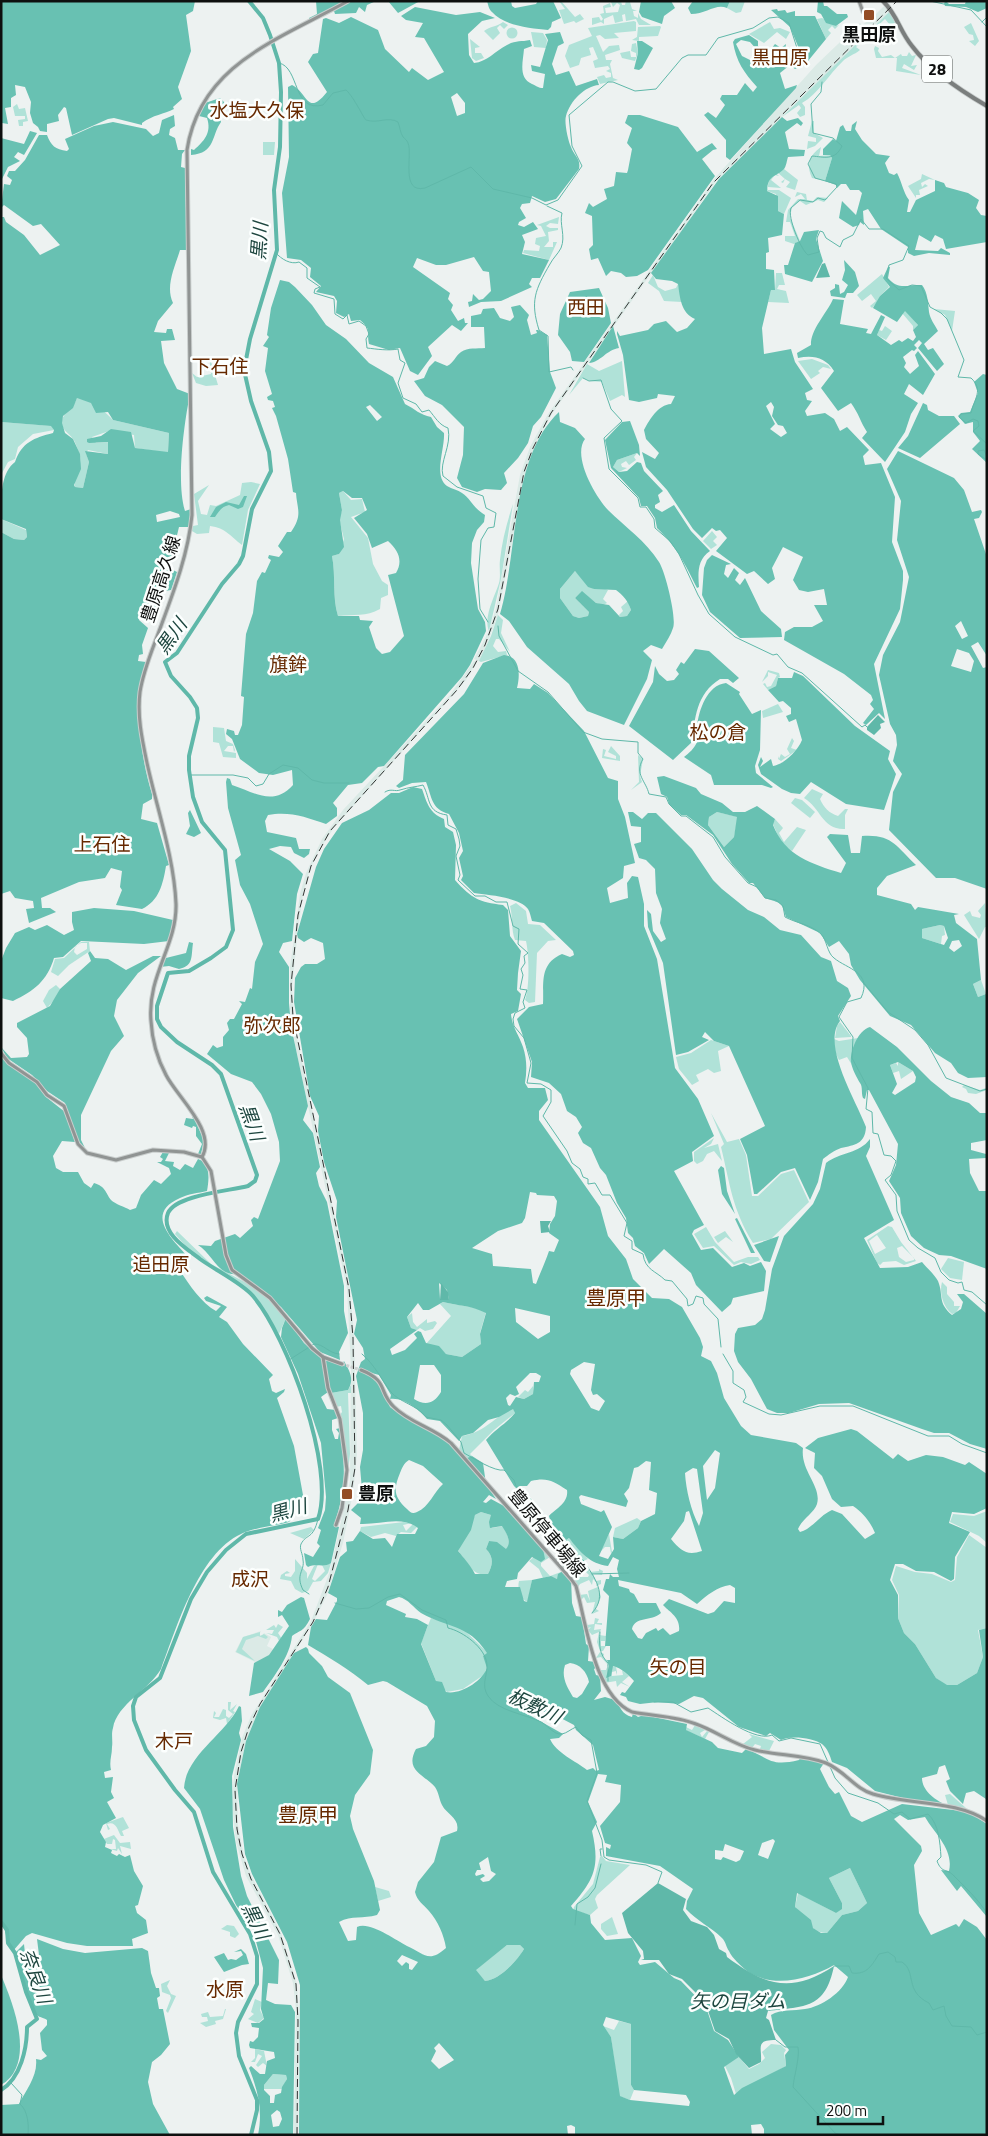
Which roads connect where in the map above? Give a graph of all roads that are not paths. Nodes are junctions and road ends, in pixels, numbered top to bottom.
1 (348, 1) edge
2 (860, 1) edge
3 (883, 1) edge
4 (863, 12) dead end
5 (987, 106) edge
6 (1, 1053) edge
7 (202, 1157) junction
8 (323, 1357) junction
9 (342, 1364) tunnel mouth
10 (361, 1370) tunnel mouth
11 (336, 1525) dead end
12 (987, 1821) edge

1 - 7 main road, 豊原高久線
2 - 4 main road
3 - 5 main road, 28
6 - 7 main road
7 - 8 main road
8 - 9 main road
8 - 11 main road
10 - 12 main road, 豊原停車場線

